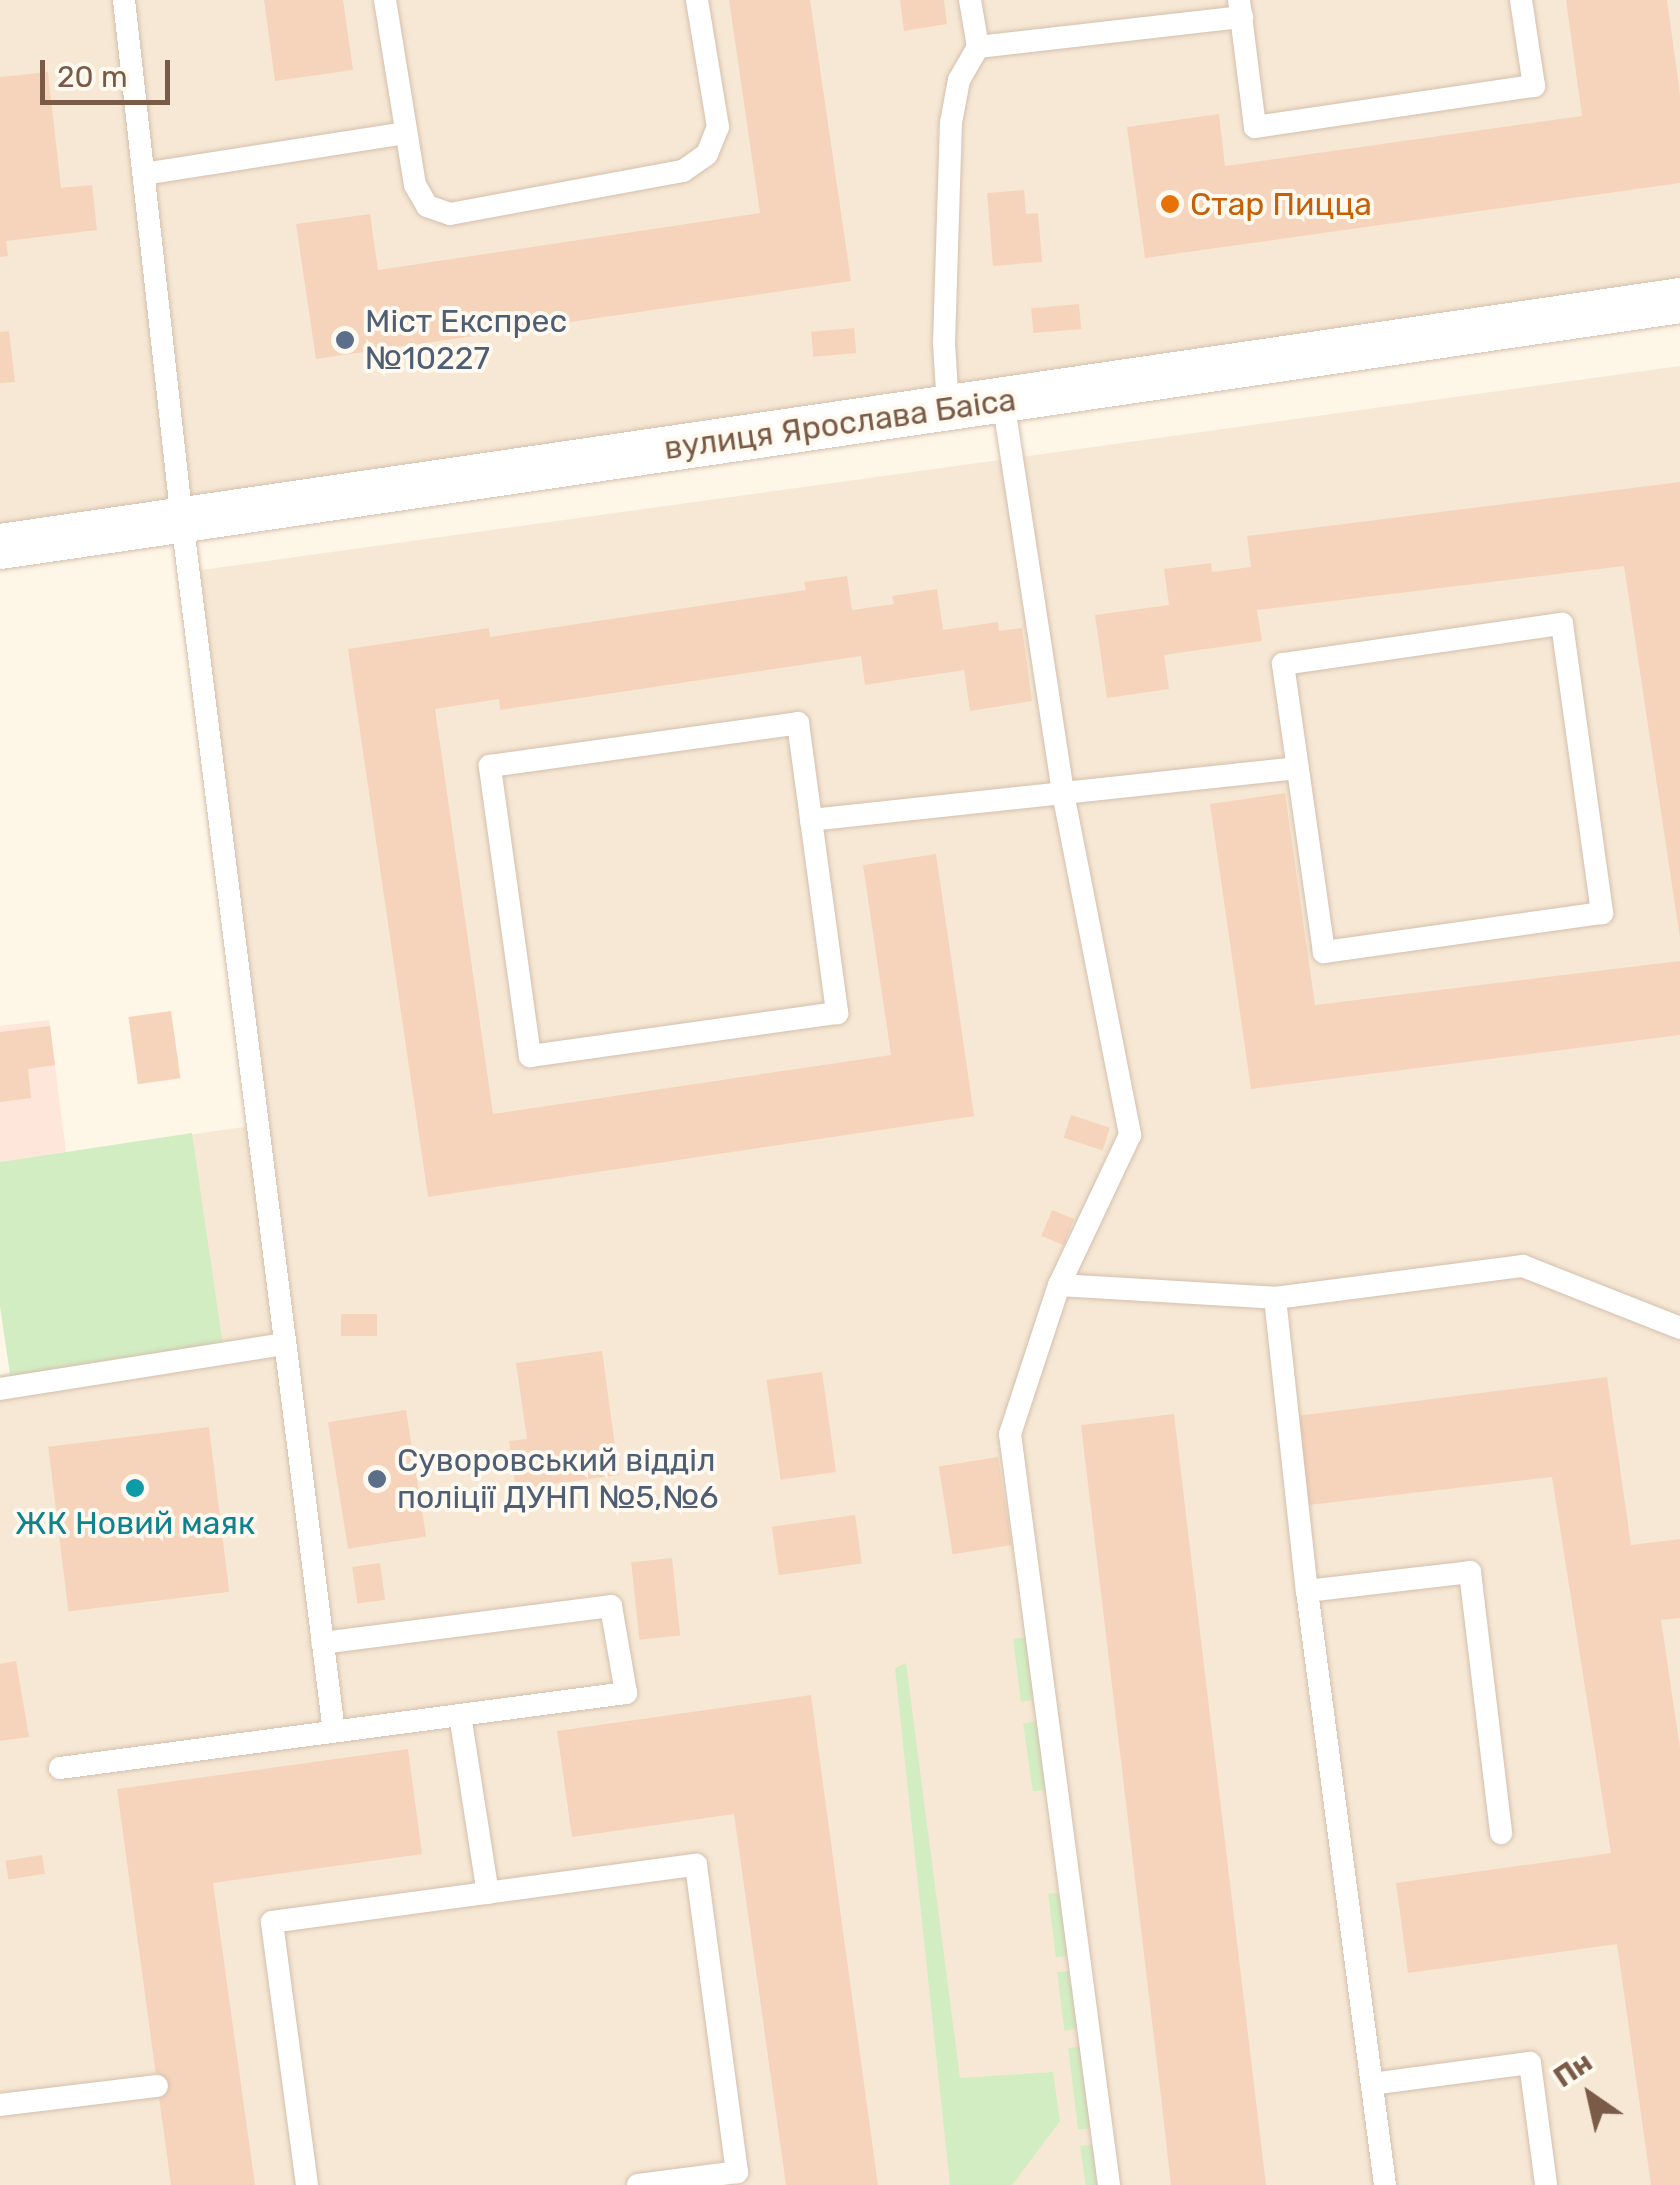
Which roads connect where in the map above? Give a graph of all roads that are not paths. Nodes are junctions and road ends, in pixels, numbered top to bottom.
1 (124, 0) edge
2 (386, 0) edge
3 (697, 0) edge
4 (970, 0) edge
5 (1521, 0) edge
6 (1240, 8) edge
7 (978, 47) junction
8 (404, 133) junction
9 (144, 174) junction
10 (1680, 300) edge
11 (1003, 400) junction
12 (948, 408) junction
13 (182, 520) junction
14 (0, 546) edge
15 (1296, 768) junction
16 (1063, 793) junction
17 (811, 820) junction
18 (1060, 1285) junction
19 (1275, 1298) junction
20 (1680, 1328) edge
21 (283, 1344) junction
22 (0, 1389) edge
23 (1307, 1591) junction
24 (322, 1643) junction
25 (460, 1715) junction
26 (334, 1732) junction
27 (60, 1768) dead end
28 (1501, 1833) dead end
29 (488, 1893) junction
30 (1372, 2084) junction
31 (157, 2086) dead end
32 (0, 2105) edge
33 (307, 2185) edge
34 (638, 2185) edge
35 (1109, 2185) edge
36 (1385, 2185) edge
37 (1546, 2185) edge

1 - 9 lane
2 - 8 lane
3 - 8 lane
4 - 7 lane
5 - 6 lane
6 - 7 lane
7 - 12 lane
8 - 9 lane
9 - 13 lane
10 - 11 street, вулиця Ярослава Баіса
11 - 12 street, вулиця Ярослава Баіса
11 - 16 lane
12 - 13 street, вулиця Ярослава Баіса
13 - 14 street, вулиця Ярослава Баіса
13 - 21 lane
15 - 15 lane
15 - 16 lane
16 - 17 lane
16 - 18 lane
17 - 17 lane
18 - 19 lane
18 - 35 lane
19 - 20 lane
19 - 23 lane
21 - 22 lane
21 - 24 lane
23 - 28 lane
23 - 30 lane
24 - 25 lane
24 - 26 lane
25 - 26 lane
25 - 29 lane
26 - 27 lane
29 - 33 lane
29 - 34 lane
30 - 36 lane
30 - 37 lane
31 - 32 lane

